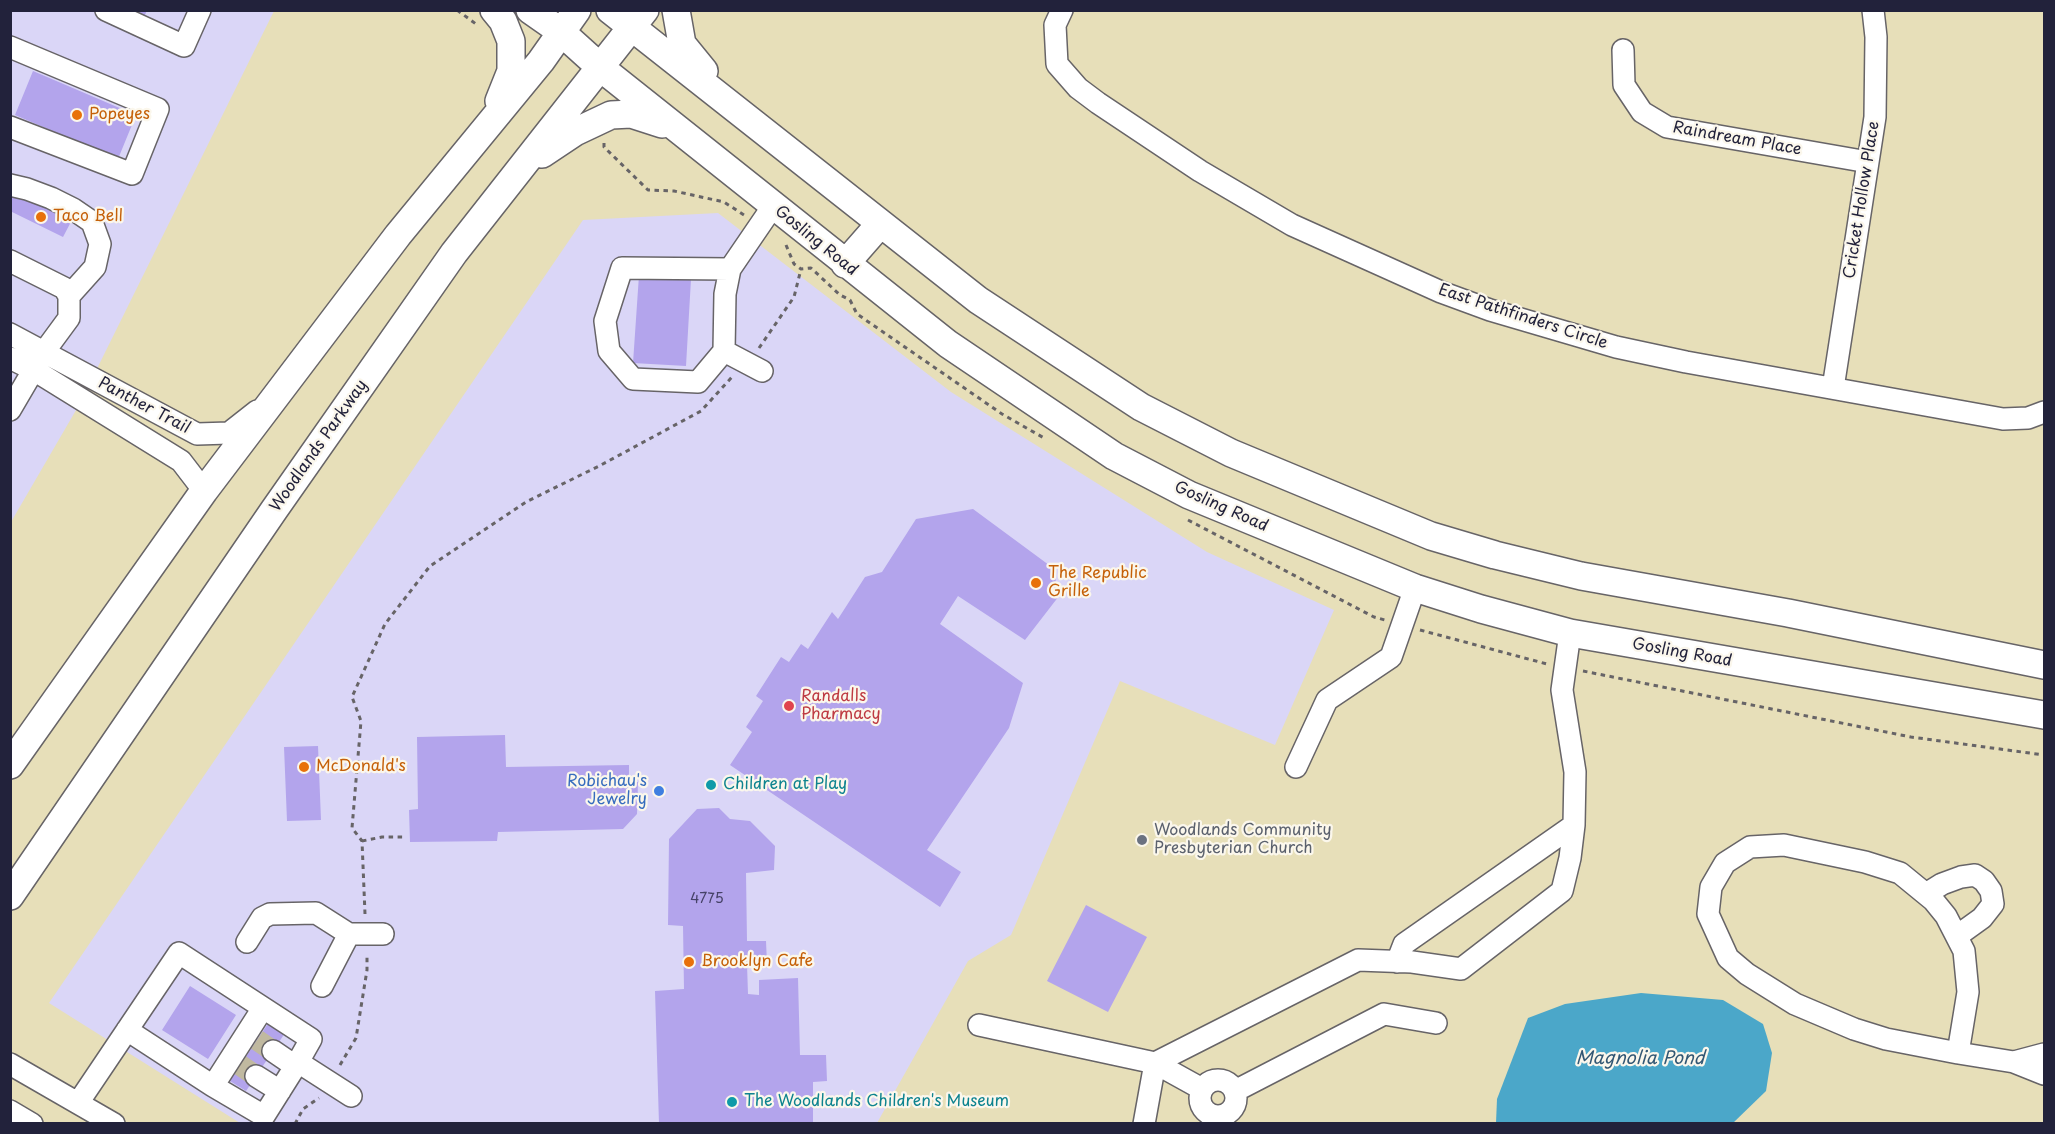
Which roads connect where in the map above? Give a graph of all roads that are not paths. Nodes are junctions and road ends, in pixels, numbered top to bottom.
1 (106, 10) edge
2 (200, 10) edge
3 (494, 10) edge
4 (530, 10) edge
5 (610, 10) edge
6 (675, 10) edge
7 (1062, 10) edge
8 (1873, 10) edge
9 (639, 19) edge
10 (568, 21) edge
11 (10, 47) edge
12 (1623, 50) dead end
13 (601, 68) junction
14 (738, 111) junction
15 (488, 126) junction
16 (10, 127) edge
17 (695, 143) junction
18 (1868, 162) junction
19 (519, 170) junction
20 (10, 185) edge
21 (774, 206) junction
22 (880, 224) junction
23 (10, 261) edge
24 (845, 264) junction
25 (730, 269) junction
26 (69, 296) junction
27 (10, 334) edge
28 (724, 351) junction
29 (10, 358) edge
30 (39, 361) junction
31 (753, 367) road end
32 (1833, 388) junction
33 (276, 396) junction
34 (10, 410) edge
35 (2044, 412) edge
36 (204, 492) junction
37 (1415, 588) junction
38 (1570, 633) junction
39 (2044, 665) edge
40 (2044, 716) edge
41 (10, 765) edge
42 (1296, 767) dead end
43 (1574, 825) junction
44 (1926, 894) junction
45 (10, 896) edge
46 (1957, 936) junction
47 (247, 942) dead end
48 (1397, 962) junction
49 (322, 986) dead end
50 (263, 1008) junction
51 (1436, 1023) dead end
52 (980, 1025) dead end
53 (127, 1030) junction
54 (259, 1042) junction
55 (1958, 1053) junction
56 (2044, 1054) edge
57 (2014, 1062) junction
58 (1155, 1063) junction
59 (10, 1064) edge
60 (297, 1064) junction
61 (242, 1067) junction
62 (2044, 1074) edge
63 (213, 1086) junction
64 (1202, 1089) junction
65 (280, 1091) junction
66 (1235, 1091) junction
67 (351, 1096) dead end
68 (78, 1103) junction
69 (10, 1111) edge
70 (32, 1124) edge
71 (114, 1124) edge
72 (1144, 1124) edge

1 - 2 street
3 - 15 main road
4 - 10 main road, Gosling Road
5 - 9 main road
6 - 14 main road
7 - 32 street, East Pathfinders Circle
8 - 18 street, Cricket Hollow Place
9 - 13 main road, Woodlands Parkway
9 - 14 main road
10 - 13 main road, Gosling Road
10 - 15 main road
11 - 16 street
12 - 18 street, Raindream Place
13 - 17 main road, Gosling Road
13 - 19 main road, Woodlands Parkway
14 - 22 main road
15 - 33 main road
17 - 19 main road
17 - 21 main road, Gosling Road
18 - 32 street, Cricket Hollow Place
19 - 45 main road, Woodlands Parkway
20 - 26 street
21 - 24 main road, Gosling Road
21 - 25 street
22 - 24 main road
22 - 39 main road
23 - 26 street
24 - 37 main road, Gosling Road
25 - 28 street
25 - 28 street
26 - 30 street
27 - 30 street, Panther Trail
28 - 31 street
29 - 30 street, Panther Trail
30 - 33 street, Panther Trail
30 - 34 street
30 - 36 street, Panther Trail
32 - 35 street, East Pathfinders Circle
33 - 36 main road
36 - 41 main road
37 - 38 main road, Gosling Road
37 - 42 street
38 - 40 main road, Gosling Road
38 - 43 street
43 - 48 street
43 - 48 street
44 - 46 street
44 - 46 street
44 - 55 street
46 - 55 street
47 - 49 street
48 - 58 street
50 - 53 street
50 - 54 street
50 - 60 street
51 - 66 street
52 - 58 street
53 - 63 street
53 - 68 street
54 - 60 street
54 - 61 street
55 - 57 street
56 - 57 street
57 - 62 street
58 - 64 street
58 - 72 street
59 - 68 street
60 - 65 street
60 - 67 street
61 - 63 street
61 - 65 street
63 - 65 street
64 - 66 street
64 - 66 street
68 - 71 street
69 - 70 street

